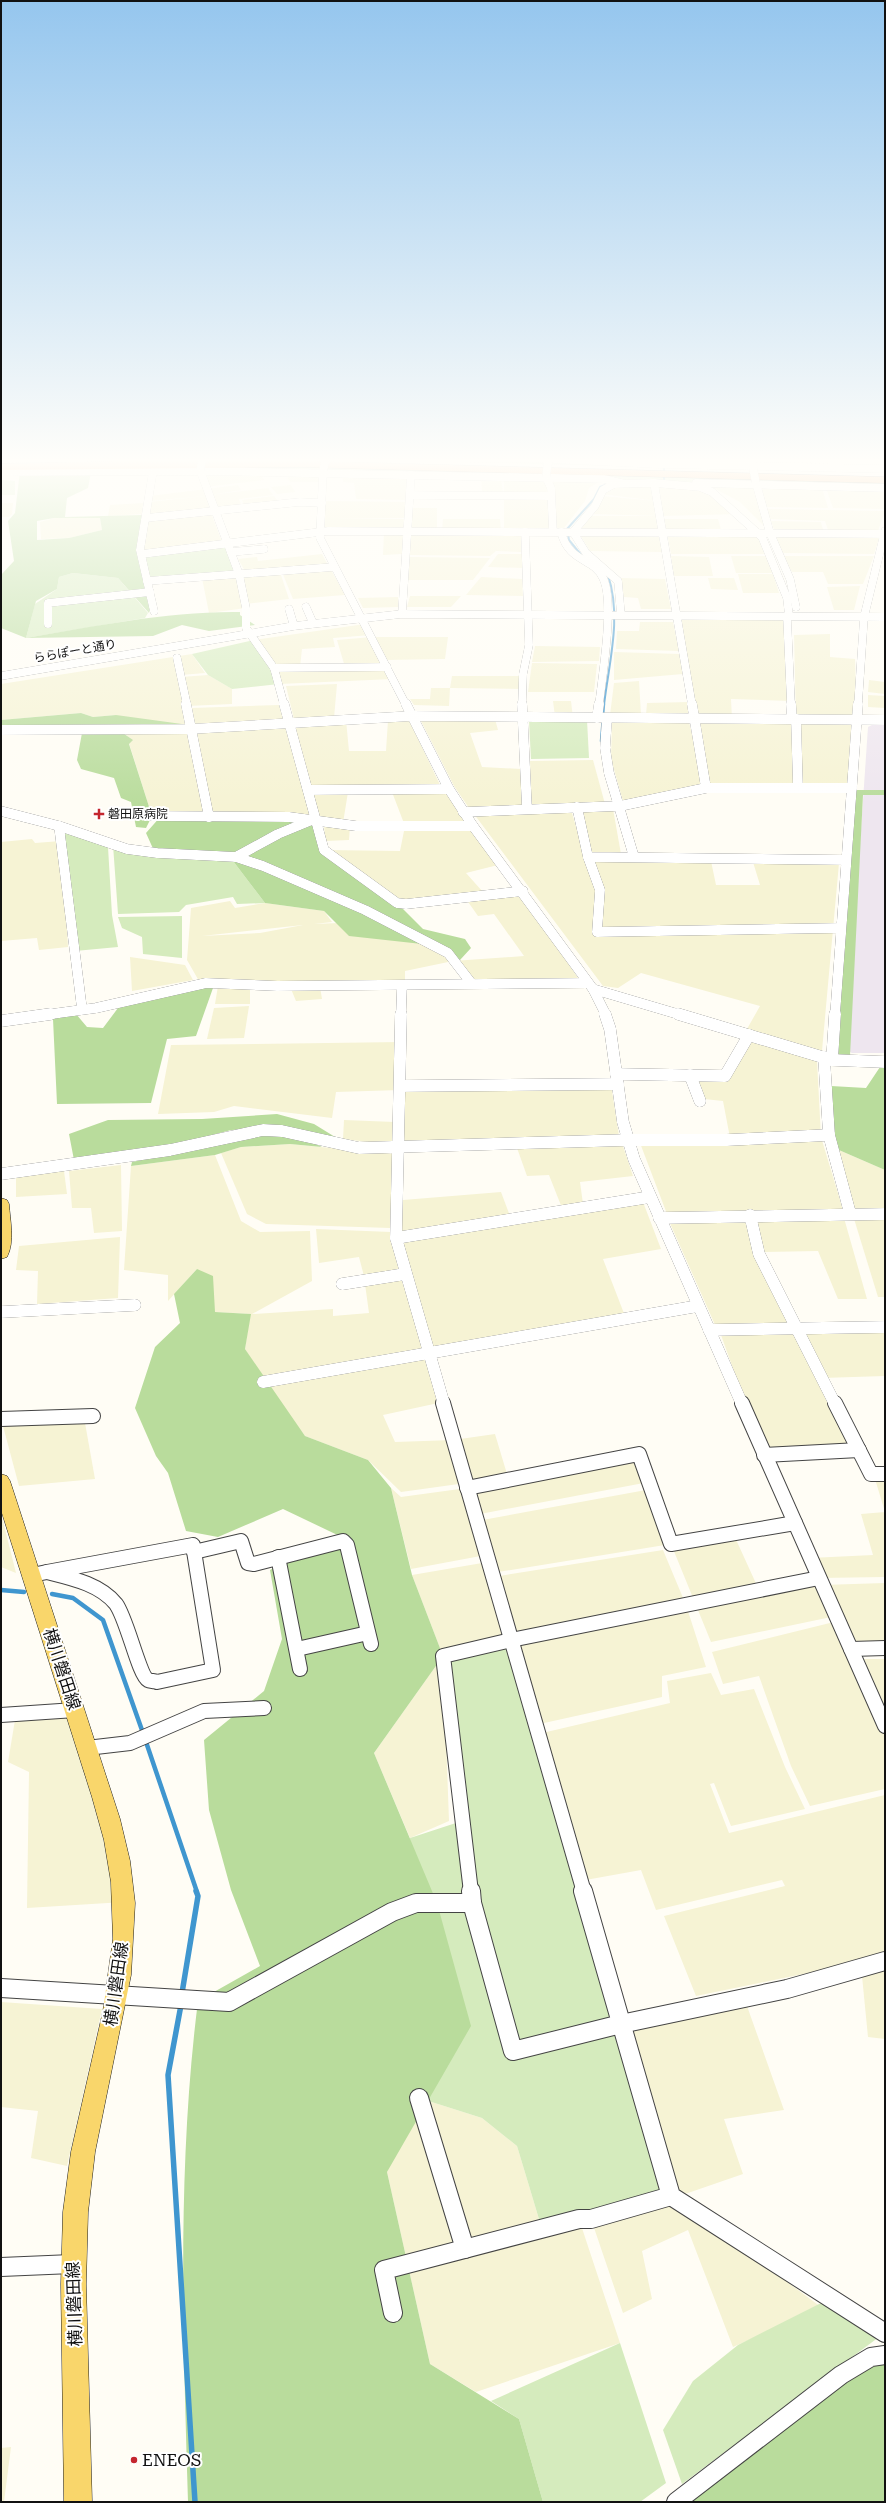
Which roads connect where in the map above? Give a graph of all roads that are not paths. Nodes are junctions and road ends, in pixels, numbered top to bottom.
1 (239, 574) edge
2 (146, 575) edge
3 (228, 575) edge
4 (339, 575) edge
5 (405, 575) edge
6 (527, 575) edge
7 (600, 575) edge
8 (612, 575) edge
9 (670, 575) edge
10 (777, 575) edge
11 (788, 575) edge
12 (875, 575) edge
13 (147, 581) junction
14 (150, 592) junction
15 (306, 607) dead end
16 (289, 609) dead end
17 (154, 611) dead end
18 (402, 614) junction
19 (528, 615) junction
20 (607, 615) junction
21 (621, 615) junction
22 (677, 616) junction
23 (788, 616) junction
24 (798, 616) junction
25 (363, 617) junction
26 (864, 617) junction
27 (885, 617) edge
28 (313, 623) junction
29 (48, 624) dead end
30 (294, 626) junction
31 (248, 632) junction
32 (177, 658) dead end
33 (386, 667) junction
34 (274, 668) junction
35 (1, 676) edge
36 (412, 716) junction
37 (522, 717) junction
38 (597, 718) junction
39 (607, 718) junction
40 (695, 718) junction
41 (794, 719) junction
42 (857, 720) junction
43 (885, 720) edge
44 (290, 722) junction
45 (192, 729) junction
46 (1, 730) edge
47 (706, 788) junction
48 (798, 788) junction
49 (852, 788) junction
50 (449, 789) junction
51 (308, 790) junction
52 (620, 806) junction
53 (577, 807) junction
54 (527, 809) junction
55 (1, 811) edge
56 (463, 812) junction
57 (152, 816) dead end
58 (209, 817) junction
59 (315, 819) junction
60 (59, 826) junction
61 (473, 826) junction
62 (236, 857) junction
63 (588, 857) junction
64 (634, 857) junction
65 (846, 860) junction
66 (523, 891) junction
67 (840, 928) junction
68 (402, 984) junction
69 (472, 984) junction
70 (590, 986) junction
71 (82, 1009) junction
72 (1, 1021) edge
73 (749, 1035) junction
74 (828, 1059) junction
75 (885, 1062) edge
76 (690, 1076) junction
77 (617, 1079) junction
78 (400, 1086) junction
79 (700, 1101) dead end
80 (829, 1136) junction
81 (628, 1140) junction
82 (399, 1148) junction
83 (1, 1174) edge
84 (650, 1197) junction
85 (1, 1204) edge
86 (850, 1213) junction
87 (885, 1214) edge
88 (750, 1215) junction
89 (659, 1218) junction
90 (396, 1238) junction
91 (1, 1253) edge
92 (405, 1274) junction
93 (342, 1284) dead end
94 (135, 1305) dead end
95 (698, 1306) junction
96 (1, 1312) edge
97 (885, 1327) edge
98 (796, 1328) junction
99 (709, 1330) junction
100 (429, 1355) junction
101 (263, 1382) dead end
102 (93, 1416) dead end
103 (1, 1419) edge
104 (859, 1450) junction
105 (764, 1455) junction
106 (885, 1474) edge
107 (1, 1481) edge
108 (467, 1488) junction
109 (794, 1523) junction
110 (194, 1552) junction
111 (278, 1558) junction
112 (40, 1574) junction
113 (819, 1578) junction
114 (511, 1640) junction
115 (885, 1648) edge
116 (297, 1649) junction
117 (850, 1649) junction
118 (300, 1669) dead end
119 (264, 1708) dead end
120 (75, 1710) junction
121 (1, 1715) edge
122 (885, 1726) edge
123 (87, 1748) junction
124 (472, 1903) junction
125 (885, 1960) edge
126 (1, 1988) edge
127 (117, 1996) junction
128 (622, 2024) junction
129 (418, 2098) dead end
130 (671, 2196) junction
131 (465, 2249) junction
132 (72, 2264) junction
133 (1, 2267) edge
134 (393, 2313) dead end
135 (885, 2333) edge
136 (885, 2355) edge
137 (78, 2502) edge
138 (676, 2502) edge

1 - 31 street
2 - 13 street
3 - 13 street
4 - 25 street
5 - 18 street
6 - 19 street
7 - 20 street
8 - 21 street
9 - 22 street
10 - 23 street
11 - 24 street
12 - 26 street
13 - 14 street
14 - 17 street
14 - 29 street
15 - 28 street
16 - 30 street
18 - 19 street
18 - 25 street
19 - 20 street
19 - 37 street
20 - 21 street
20 - 38 street
21 - 22 street
22 - 23 street
22 - 40 street
23 - 24 street
23 - 41 street
24 - 26 street
25 - 28 street, ららぽーと通り
25 - 33 street
26 - 27 street
26 - 42 street
28 - 30 street, ららぽーと通り
30 - 31 street, ららぽーと通り
31 - 34 street
31 - 35 street, ららぽーと通り
32 - 45 street
33 - 34 street
33 - 36 street
34 - 44 street
36 - 37 street
36 - 44 street
36 - 50 street
37 - 38 street
37 - 54 street
38 - 39 street
39 - 40 street
39 - 52 street
40 - 41 street
40 - 47 street
41 - 42 street
41 - 48 street
42 - 43 street
42 - 49 street
44 - 45 street
44 - 51 street
45 - 46 street
45 - 58 street
47 - 48 street
47 - 52 street
48 - 49 street
49 - 65 street
50 - 51 street
50 - 56 street
51 - 59 street
52 - 53 street
52 - 64 street
53 - 54 street
53 - 63 street
54 - 56 street
55 - 60 street
56 - 61 street
57 - 58 street
58 - 59 street
59 - 61 street
59 - 62 street
59 - 66 street
60 - 62 street
60 - 71 street
61 - 66 street
62 - 69 street
63 - 64 street
63 - 67 street
64 - 65 street
65 - 67 street
66 - 70 street
67 - 74 street
68 - 69 street
68 - 71 street
68 - 78 street
69 - 70 street
70 - 73 street
70 - 77 street
71 - 72 street
73 - 74 street
73 - 76 street
74 - 75 street
74 - 80 street
76 - 77 street
76 - 79 street
77 - 78 street
77 - 81 street
78 - 82 street
80 - 81 street
80 - 86 street
81 - 82 street
81 - 84 street
82 - 83 street
82 - 90 street
84 - 89 street
84 - 90 street
85 - 91 main road
86 - 87 street
86 - 88 street
88 - 89 street
88 - 98 street
89 - 95 street
90 - 92 street
92 - 93 street
92 - 100 street
94 - 96 street
95 - 99 street
95 - 100 street
97 - 98 street
98 - 99 street
98 - 104 street
99 - 105 street
100 - 101 street
100 - 108 street
102 - 103 street
104 - 105 street
104 - 106 street
105 - 109 street
107 - 112 main road, 横川磐田線
108 - 109 street
108 - 114 street
109 - 113 street
110 - 111 street
110 - 112 street
110 - 112 street
111 - 116 street
111 - 116 street
112 - 120 main road, 横川磐田線
113 - 114 street
113 - 117 street
114 - 124 street
114 - 128 street
115 - 117 street
116 - 118 street
117 - 122 street
119 - 123 street
120 - 121 street
120 - 123 main road, 横川磐田線
123 - 127 main road, 横川磐田線
124 - 127 street
124 - 128 street
125 - 128 street
126 - 127 street
127 - 132 main road, 横川磐田線
128 - 130 street
129 - 131 street
130 - 131 street
130 - 135 street
131 - 134 street
132 - 133 street
132 - 137 main road, 横川磐田線
136 - 138 street

